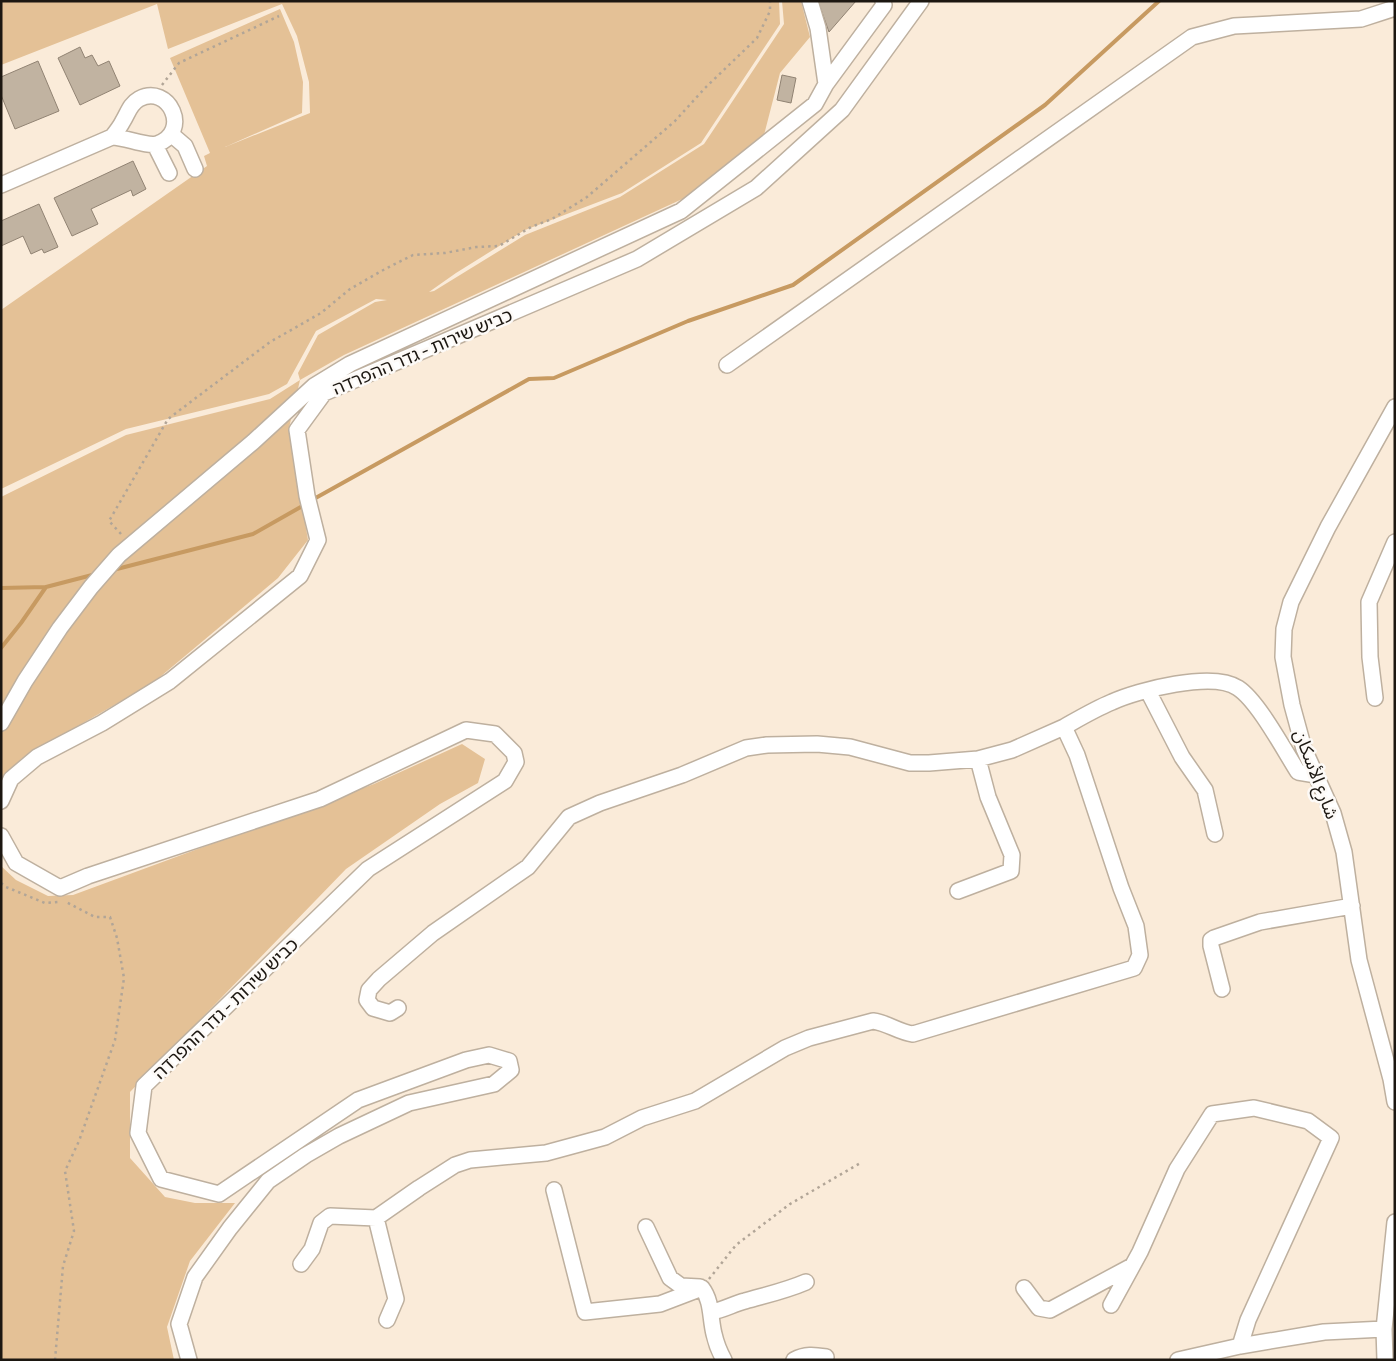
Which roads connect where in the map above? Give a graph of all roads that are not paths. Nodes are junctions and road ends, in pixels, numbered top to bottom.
1 (810, 1) edge
2 (883, 1) edge
3 (921, 1) edge
4 (1395, 8) edge
5 (826, 84) junction
6 (171, 134) junction
7 (112, 137) junction
8 (155, 145) junction
9 (195, 169) dead end
10 (169, 173) dead end
11 (1, 185) edge
12 (726, 366) dead end
13 (1395, 407) edge
14 (1395, 542) edge
15 (1148, 690) junction
16 (1375, 698) dead end
17 (1, 723) edge
18 (1064, 726) junction
19 (978, 759) junction
20 (1316, 775) junction
21 (1, 801) edge
22 (1215, 834) dead end
23 (1, 836) edge
24 (958, 891) dead end
25 (1352, 906) junction
26 (1222, 989) dead end
27 (398, 1008) dead end
28 (1395, 1102) edge
29 (554, 1190) dead end
30 (376, 1218) junction
31 (1395, 1222) edge
32 (646, 1227) dead end
33 (301, 1264) dead end
34 (1132, 1266) junction
35 (806, 1282) dead end
36 (702, 1288) junction
37 (1024, 1288) dead end
38 (1111, 1305) dead end
39 (711, 1312) junction
40 (387, 1320) dead end
41 (1384, 1328) junction
42 (1240, 1346) junction
43 (189, 1360) edge
44 (724, 1360) edge
45 (794, 1360) edge
46 (825, 1360) edge
47 (1178, 1360) edge
48 (1385, 1360) edge

1 - 5 street
2 - 5 street
3 - 21 street, כביש שירות - גדר ההפרדה
4 - 12 street
5 - 17 street
6 - 7 street
6 - 8 street
6 - 9 street
7 - 8 street
7 - 11 street
8 - 10 street
13 - 20 street, شارع الأسكان
14 - 16 street
15 - 18 street
15 - 20 street
15 - 22 street
18 - 19 street
18 - 30 street
19 - 24 street
19 - 27 street
20 - 25 street, شارع الأسكان
23 - 43 street, כביש שירות - גדר ההפרדה
25 - 26 street
25 - 28 street, شارع الأسكان
29 - 36 street
30 - 33 street
30 - 40 street
31 - 41 street
32 - 36 street
34 - 37 street
34 - 38 street
34 - 42 street
35 - 39 street
36 - 39 street
39 - 44 street
41 - 42 street
41 - 48 street
42 - 47 street
45 - 46 street

